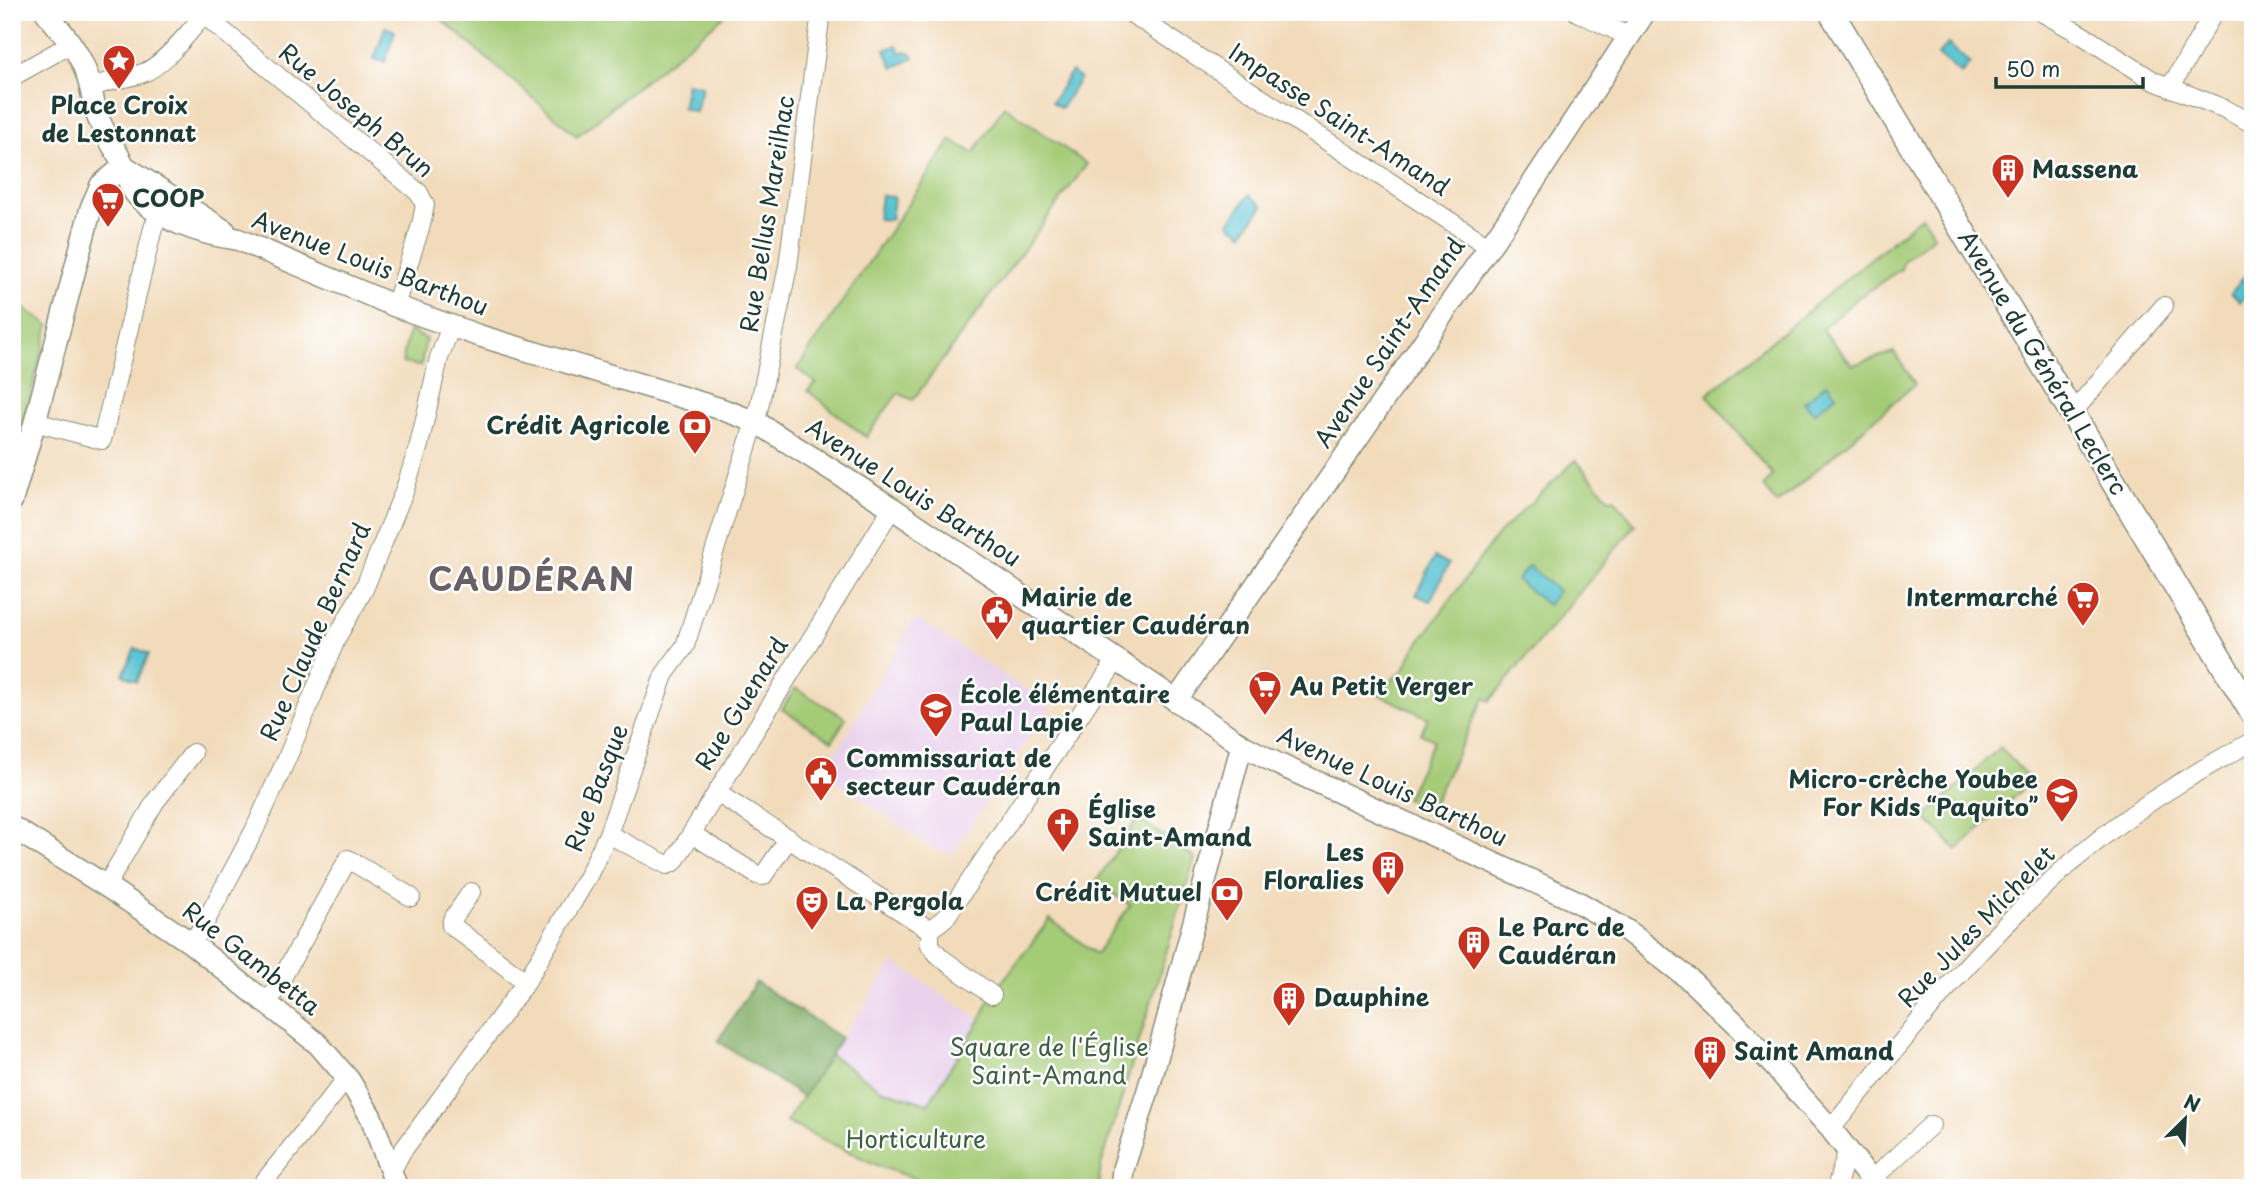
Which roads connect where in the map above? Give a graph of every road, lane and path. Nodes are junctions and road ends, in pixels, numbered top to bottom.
1 (46, 12) edge
2 (821, 12) edge
3 (1129, 12) edge
4 (1577, 12) edge
5 (1645, 12) edge
6 (1831, 12) edge
7 (2041, 12) edge
8 (2214, 12) edge
9 (205, 14) edge
10 (1630, 37) junction
11 (71, 44) junction
12 (12, 77) edge
13 (2170, 88) junction
14 (91, 89) junction
15 (2253, 124) edge
16 (124, 166) junction
17 (162, 215) junction
18 (237, 239) junction
19 (1488, 246) junction
20 (395, 306) junction
21 (2164, 306) dead end
22 (451, 326) junction
23 (2072, 413) junction
24 (35, 422) junction
25 (756, 422) junction
26 (19, 453) edge
27 (12, 500) edge
28 (892, 508) junction
29 (1117, 659) junction
30 (1176, 701) junction
31 (2253, 715) edge
32 (2253, 741) edge
33 (1242, 745) junction
34 (193, 753) dead end
35 (717, 793) junction
36 (12, 827) edge
37 (608, 834) junction
38 (692, 834) junction
39 (789, 838) junction
40 (106, 886) junction
41 (471, 891) dead end
42 (411, 897) dead end
43 (930, 930) junction
44 (191, 943) junction
45 (526, 982) junction
46 (992, 995) dead end
47 (267, 1005) junction
48 (346, 1078) junction
49 (1930, 1125) dead end
50 (1831, 1129) junction
51 (1848, 1149) junction
52 (394, 1180) edge
53 (1873, 1184) edge
54 (259, 1188) edge
55 (1121, 1188) edge
56 (1836, 1188) edge

1 - 11 street, Avenue Louis Barthou
2 - 25 street, Rue Bellus Mareilhac
3 - 19 street, Impasse Saint-Amand
4 - 10 street
5 - 10 street, Avenue Saint-Amand
6 - 23 main road, Avenue du Général Leclerc
7 - 13 street
8 - 13 street
9 - 14 street
9 - 20 street, Rue Joseph Brun
10 - 19 street, Avenue Saint-Amand
11 - 12 street
11 - 14 street, Avenue Louis Barthou
13 - 15 street
14 - 16 street, Avenue Louis Barthou
16 - 17 street, Avenue Louis Barthou
16 - 18 street
16 - 24 street
17 - 18 street, Avenue Louis Barthou
17 - 24 street
18 - 20 street, Avenue Louis Barthou
19 - 30 street, Avenue Saint-Amand
20 - 22 street, Avenue Louis Barthou
21 - 23 street
22 - 25 street, Avenue Louis Barthou
22 - 44 street, Rue Claude Bernard
23 - 31 main road, Avenue du Général Leclerc
24 - 26 street
25 - 28 street, Avenue Louis Barthou
25 - 37 street, Rue Basque
26 - 27 street
28 - 29 street, Avenue Louis Barthou
28 - 35 street, Rue Guenard
29 - 30 street, Avenue Louis Barthou
29 - 43 street
30 - 33 street, Avenue Louis Barthou
32 - 50 street, Rue Jules Michelet
33 - 50 street, Avenue Louis Barthou
33 - 55 street
34 - 40 street
35 - 38 street, Rue Guenard
35 - 39 street
36 - 40 street, Rue Gambetta
37 - 38 street, Rue Guenard
37 - 45 street, Rue Basque
38 - 39 street
39 - 43 street
40 - 44 street, Rue Gambetta
41 - 45 street
42 - 47 street
43 - 46 street
44 - 47 street, Rue Gambetta
45 - 52 street, Rue Basque
47 - 48 street, Rue Gambetta
48 - 52 street, Rue Gambetta
48 - 54 street
49 - 53 street
50 - 51 street, Avenue Louis Barthou
51 - 53 street, Avenue Louis Barthou
51 - 56 street

